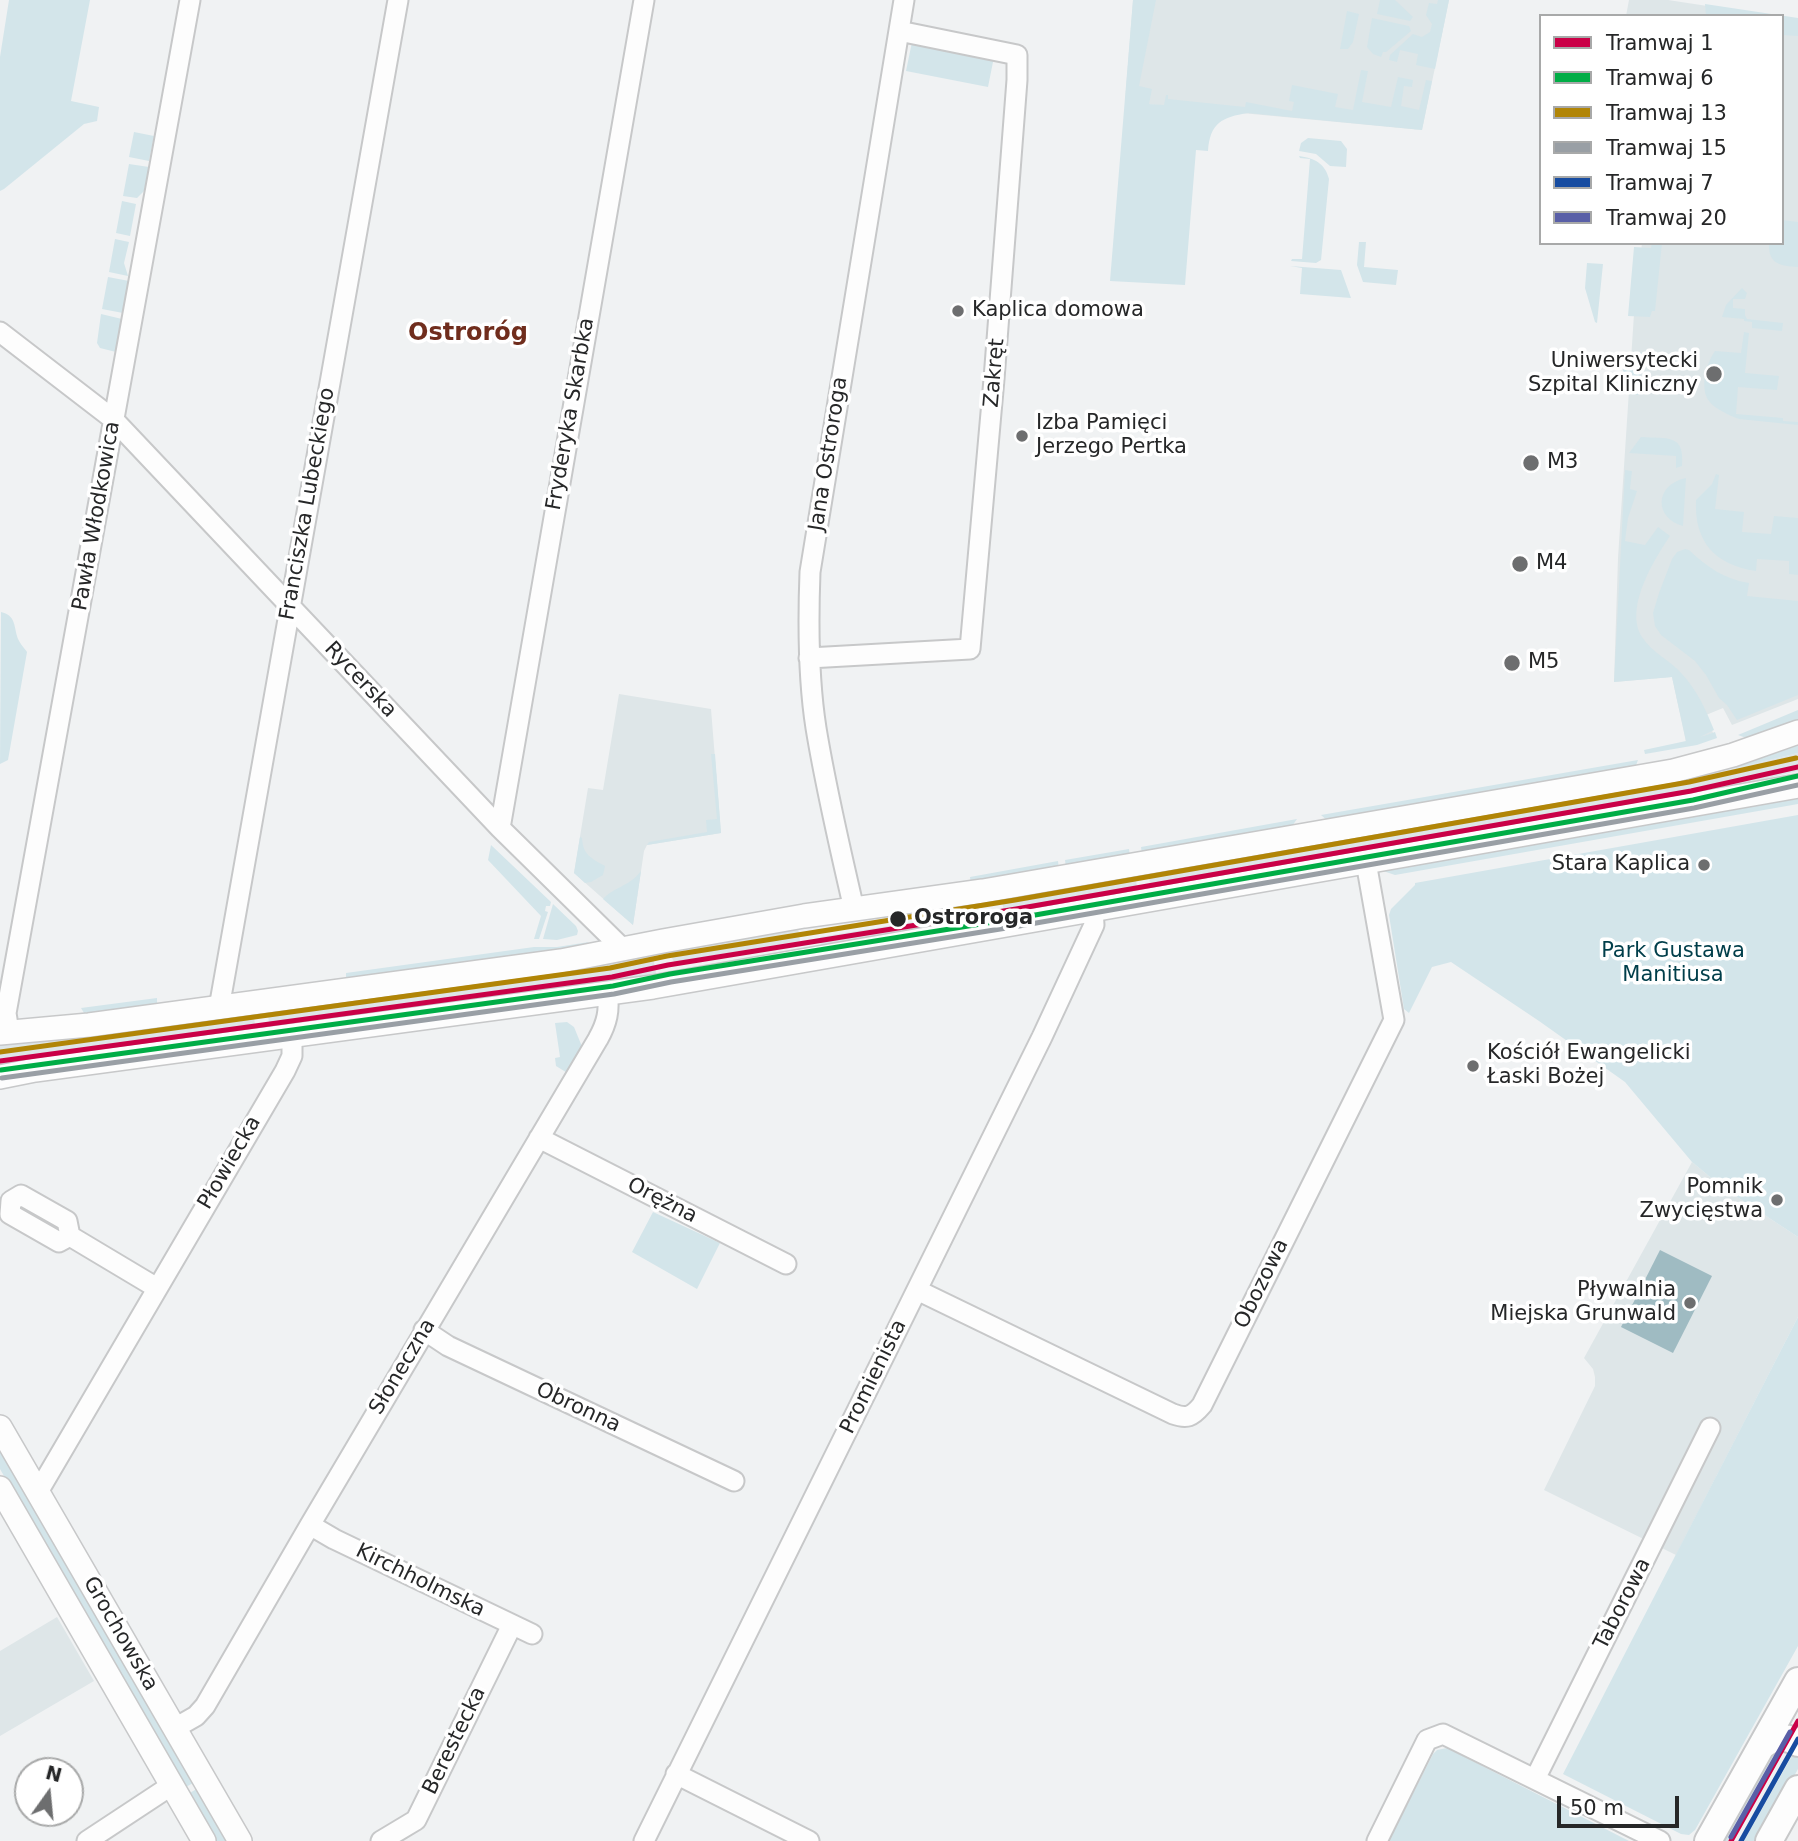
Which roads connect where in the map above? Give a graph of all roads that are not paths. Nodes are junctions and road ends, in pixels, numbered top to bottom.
1 (190, 0) edge
2 (398, 0) edge
3 (644, 0) edge
4 (904, 0) edge
5 (899, 31) junction
6 (0, 332) edge
7 (113, 419) junction
8 (290, 607) junction
9 (809, 658) junction
10 (1798, 732) edge
11 (1798, 786) edge
12 (500, 828) junction
13 (1366, 862) junction
14 (983, 891) junction
15 (854, 909) junction
16 (1093, 910) junction
17 (989, 927) junction
18 (623, 949) junction
19 (607, 993) junction
20 (219, 1008) junction
21 (4, 1033) edge
22 (292, 1035) junction
23 (0, 1077) edge
24 (539, 1139) junction
25 (70, 1236) dead end
26 (786, 1264) dead end
27 (157, 1288) junction
28 (917, 1290) junction
29 (424, 1330) junction
30 (0, 1427) edge
31 (1710, 1428) dead end
32 (734, 1481) dead end
33 (0, 1488) edge
34 (38, 1492) junction
35 (310, 1525) junction
36 (512, 1625) junction
37 (532, 1634) dead end
38 (1798, 1681) edge
39 (175, 1728) junction
40 (1798, 1743) edge
41 (1762, 1746) junction
42 (676, 1774) junction
43 (1535, 1779) junction
44 (172, 1785) junction
45 (1798, 1789) edge
46 (87, 1841) edge
47 (204, 1841) edge
48 (240, 1841) edge
49 (381, 1841) edge
50 (644, 1841) edge
51 (809, 1841) edge
52 (1377, 1841) edge
53 (1660, 1841) edge
54 (1708, 1841) edge
55 (1769, 1841) edge

1 - 7 street, Pawła Włodkowica
2 - 8 street, Franciszka Lubeckiego
3 - 12 street, Fryderyka Skarbka
4 - 5 street, Jana Ostroroga
5 - 9 street, Jana Ostroroga
5 - 9 street, Zakręt
6 - 7 street, Rycerska
7 - 8 street, Rycerska
7 - 21 street, Pawła Włodkowica
8 - 12 street, Rycerska
8 - 20 street, Franciszka Lubeckiego
9 - 15 street, Jana Ostroroga
10 - 14 street
11 - 13 street
12 - 18 street, Rycerska
13 - 16 street
13 - 28 street, Obozowa
14 - 15 street
14 - 17 street
15 - 18 street
16 - 17 street
16 - 28 street, Promienista
17 - 19 street
18 - 20 street
19 - 22 street
19 - 24 street, Słoneczna
20 - 21 street
22 - 23 street
22 - 27 street, Płowiecka
24 - 26 street, Orężna
24 - 29 street, Słoneczna
25 - 27 street
27 - 34 street, Płowiecka
28 - 42 street, Promienista
29 - 32 street, Obronna
29 - 35 street, Słoneczna
30 - 34 street, Grochowska
31 - 43 street, Taborowa
33 - 44 street, Grochowska
34 - 39 street, Grochowska
35 - 36 street, Kirchholmska
35 - 39 street, Słoneczna
36 - 37 street, Kirchholmska
36 - 49 street, Berestecka
38 - 41 main road
39 - 48 street, Grochowska
40 - 41 main road
41 - 54 main road
42 - 50 street, Promienista
42 - 51 street
43 - 52 street
43 - 53 street
44 - 46 street
44 - 47 street, Grochowska
45 - 55 main road

